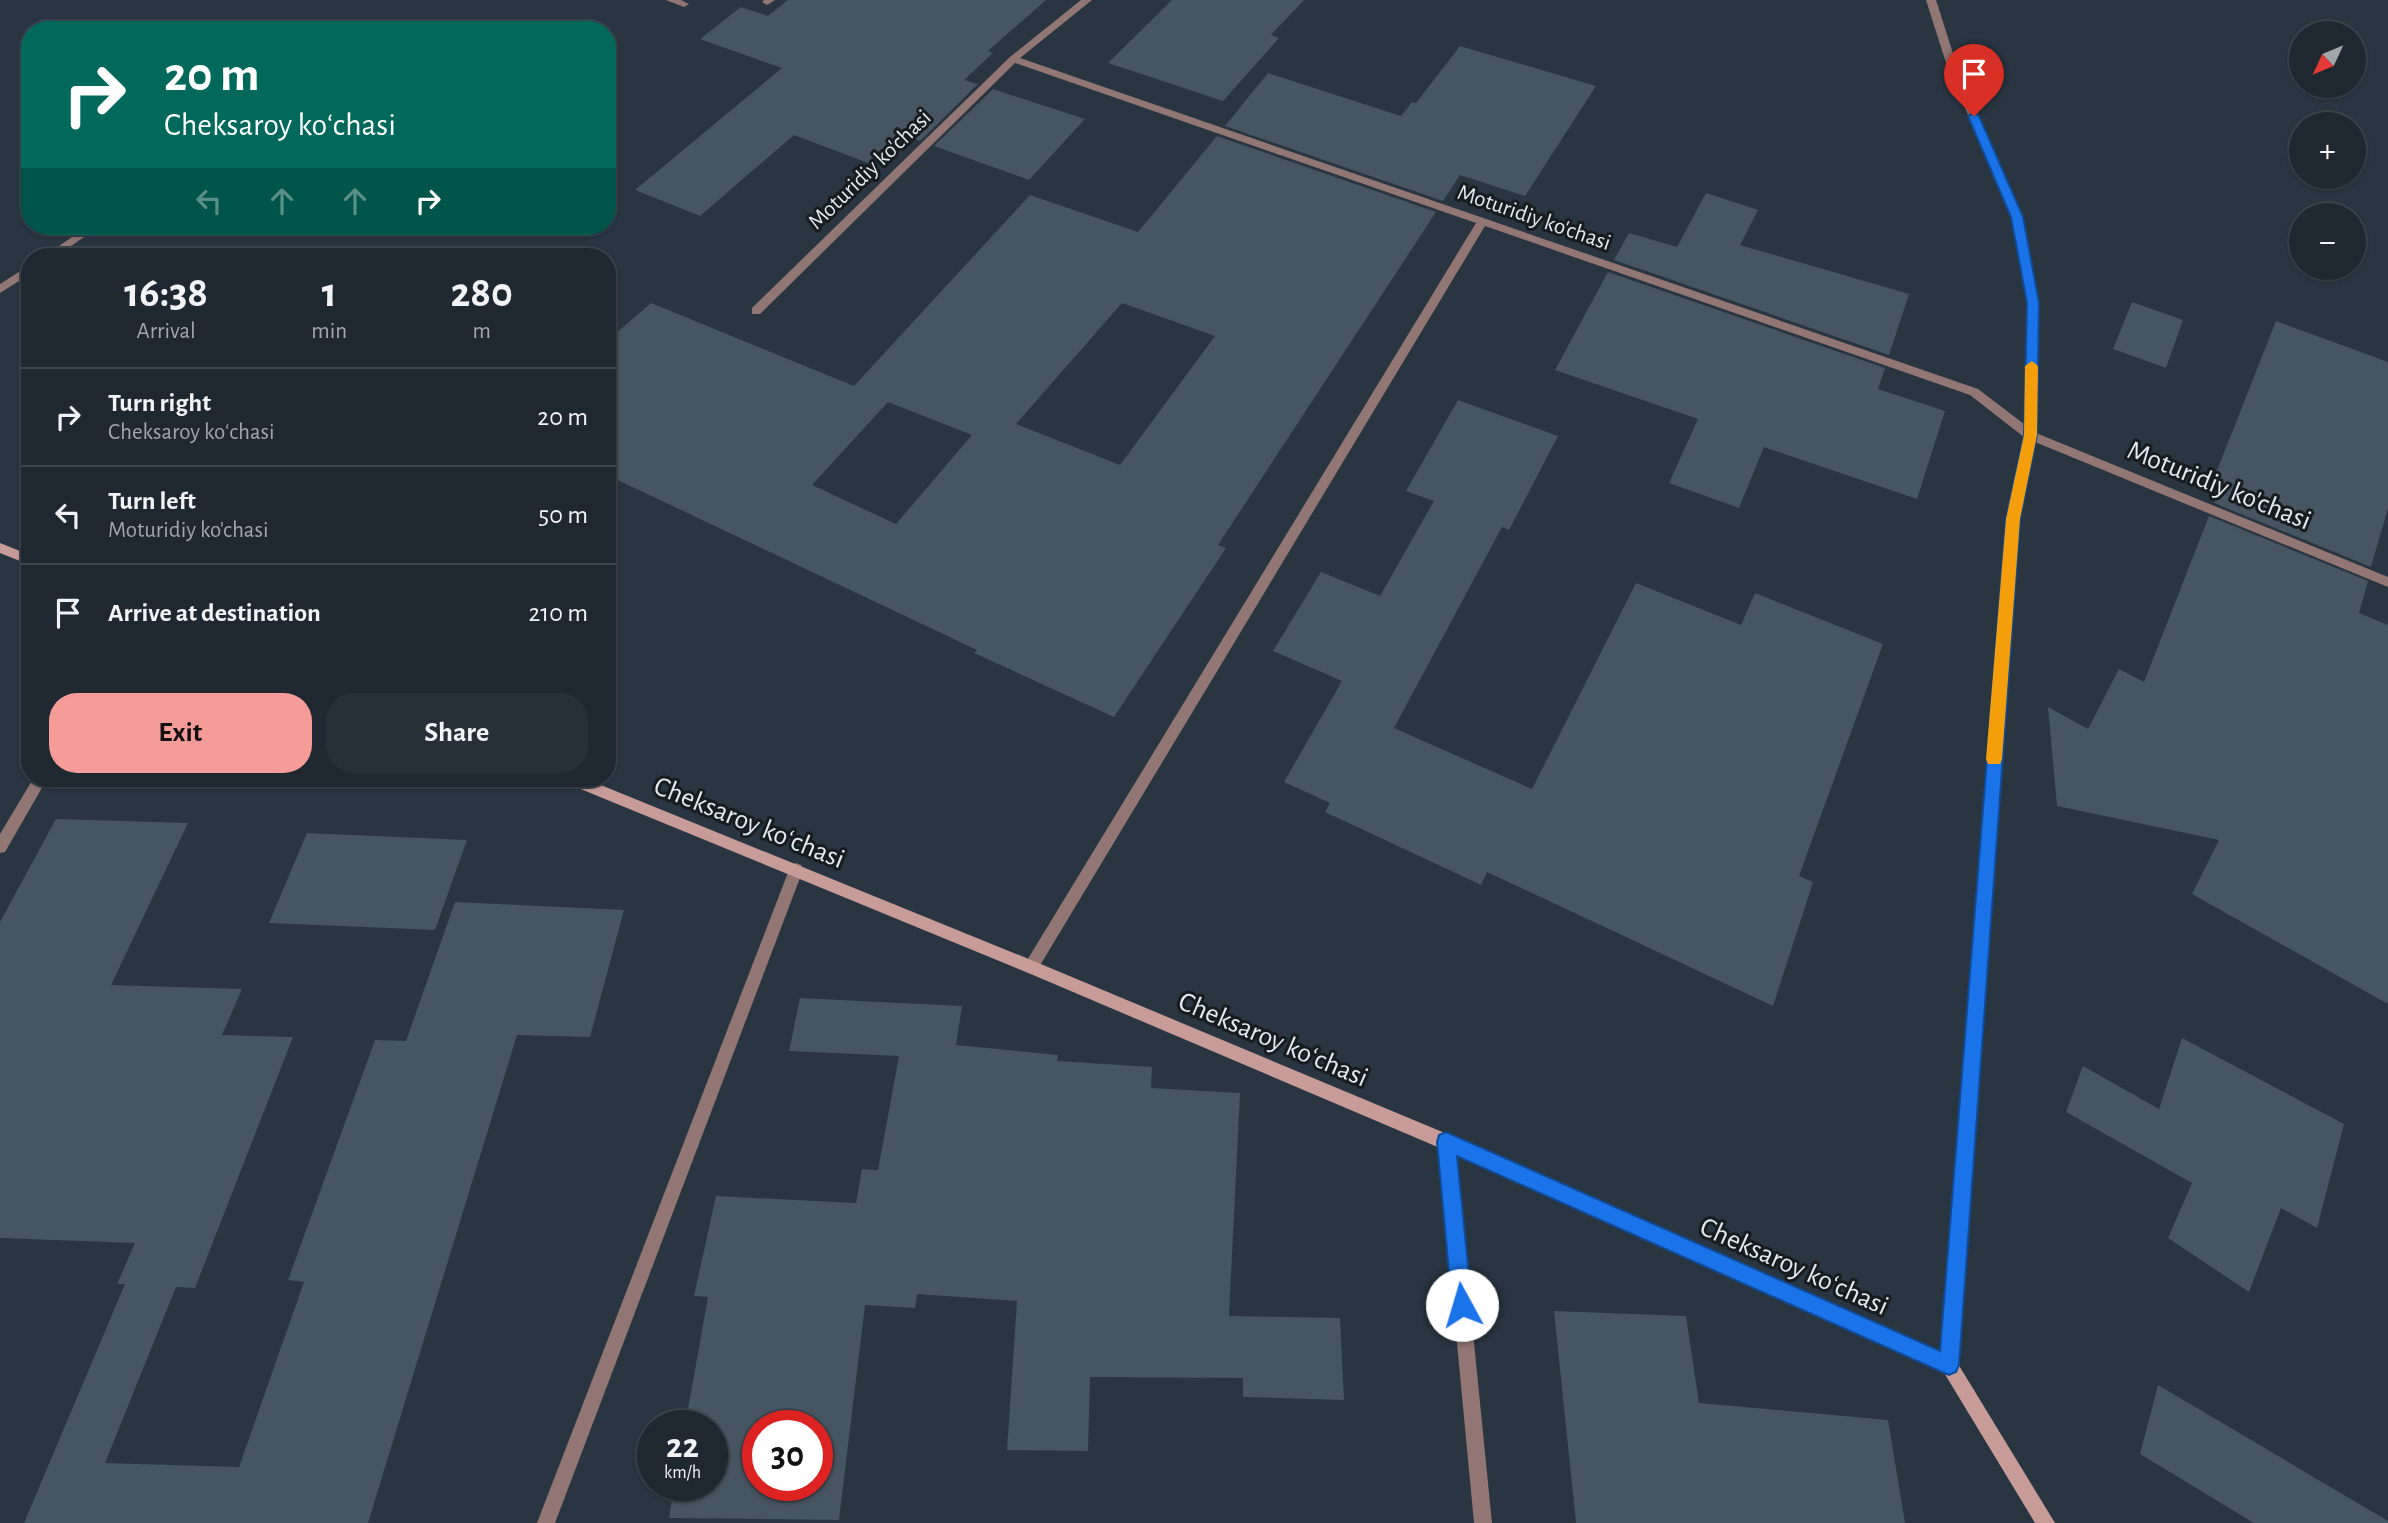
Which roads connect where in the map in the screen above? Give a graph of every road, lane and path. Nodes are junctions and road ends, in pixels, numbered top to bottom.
1 (671, 0) edge
2 (1087, 0) edge
3 (1931, 0) edge
4 (684, 5) dead end
5 (1013, 59) junction
6 (1482, 222) junction
7 (81, 235) edge
8 (62, 248) edge
9 (21, 275) edge
10 (0, 289) edge
11 (756, 311) dead end
12 (2030, 435) junction
13 (0, 548) edge
14 (21, 556) edge
15 (2388, 582) edge
16 (35, 787) edge
17 (591, 787) edge
18 (0, 846) edge
19 (796, 870) junction
20 (1031, 967) junction
21 (1446, 1142) junction
22 (1949, 1365) junction
23 (546, 1523) edge
24 (1483, 1523) edge
25 (2046, 1523) edge

1 - 4 street
2 - 5 street, Moturidiy ko'chasi
3 - 12 street
5 - 6 street, Moturidiy ko'chasi
5 - 11 street, Moturidiy ko'chasi
6 - 12 street, Moturidiy ko'chasi
6 - 20 street
7 - 8 street
9 - 10 street
12 - 15 street, Moturidiy ko'chasi
12 - 22 street
13 - 14 street
16 - 18 street
17 - 19 street, Cheksaroy koʻchasi
19 - 20 street, Cheksaroy koʻchasi
19 - 23 street
20 - 21 street, Cheksaroy koʻchasi
21 - 22 street, Cheksaroy koʻchasi
21 - 24 street
22 - 25 street

